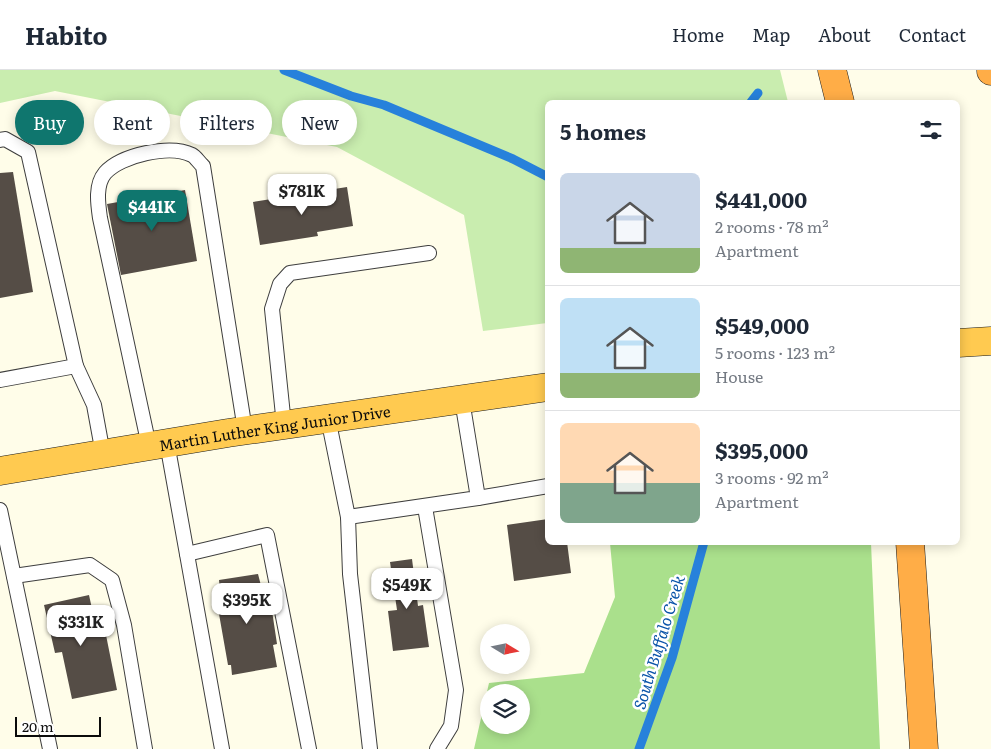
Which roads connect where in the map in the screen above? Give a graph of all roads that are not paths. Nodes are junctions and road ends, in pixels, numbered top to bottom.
1 (832, 70) edge
2 (840, 100) edge
3 (0, 140) edge
4 (429, 253) dead end
5 (991, 341) edge
6 (960, 343) edge
7 (76, 366) junction
8 (0, 380) edge
9 (545, 387) edge
10 (462, 400) junction
11 (328, 418) junction
12 (284, 425) junction
13 (245, 430) junction
14 (158, 445) junction
15 (103, 454) junction
16 (0, 471) edge
17 (545, 487) edge
18 (478, 498) junction
19 (425, 507) junction
20 (0, 510) edge
21 (348, 518) junction
22 (910, 545) edge
23 (187, 554) junction
24 (14, 576) junction
25 (919, 690) junction
26 (50, 749) edge
27 (145, 749) edge
28 (222, 749) edge
29 (309, 749) edge
30 (370, 749) edge
31 (437, 749) edge
32 (924, 749) edge
33 (936, 749) edge

1 - 2 highway
3 - 7 lane
4 - 12 lane
5 - 6 highway
7 - 8 lane
7 - 15 lane
9 - 10 highway, Martin Luther King Junior Drive
10 - 11 highway, Martin Luther King Junior Drive
10 - 18 lane
11 - 12 highway, Martin Luther King Junior Drive
11 - 21 lane
12 - 13 highway, Martin Luther King Junior Drive
13 - 14 highway, Martin Luther King Junior Drive
13 - 14 lane
14 - 15 highway, Martin Luther King Junior Drive
14 - 23 lane
15 - 16 highway, Martin Luther King Junior Drive
17 - 18 lane
18 - 19 lane
19 - 21 lane
19 - 31 lane
20 - 24 lane
21 - 30 lane
22 - 25 highway
23 - 28 lane
23 - 29 lane
24 - 26 lane
24 - 27 lane
25 - 32 highway
25 - 33 highway

